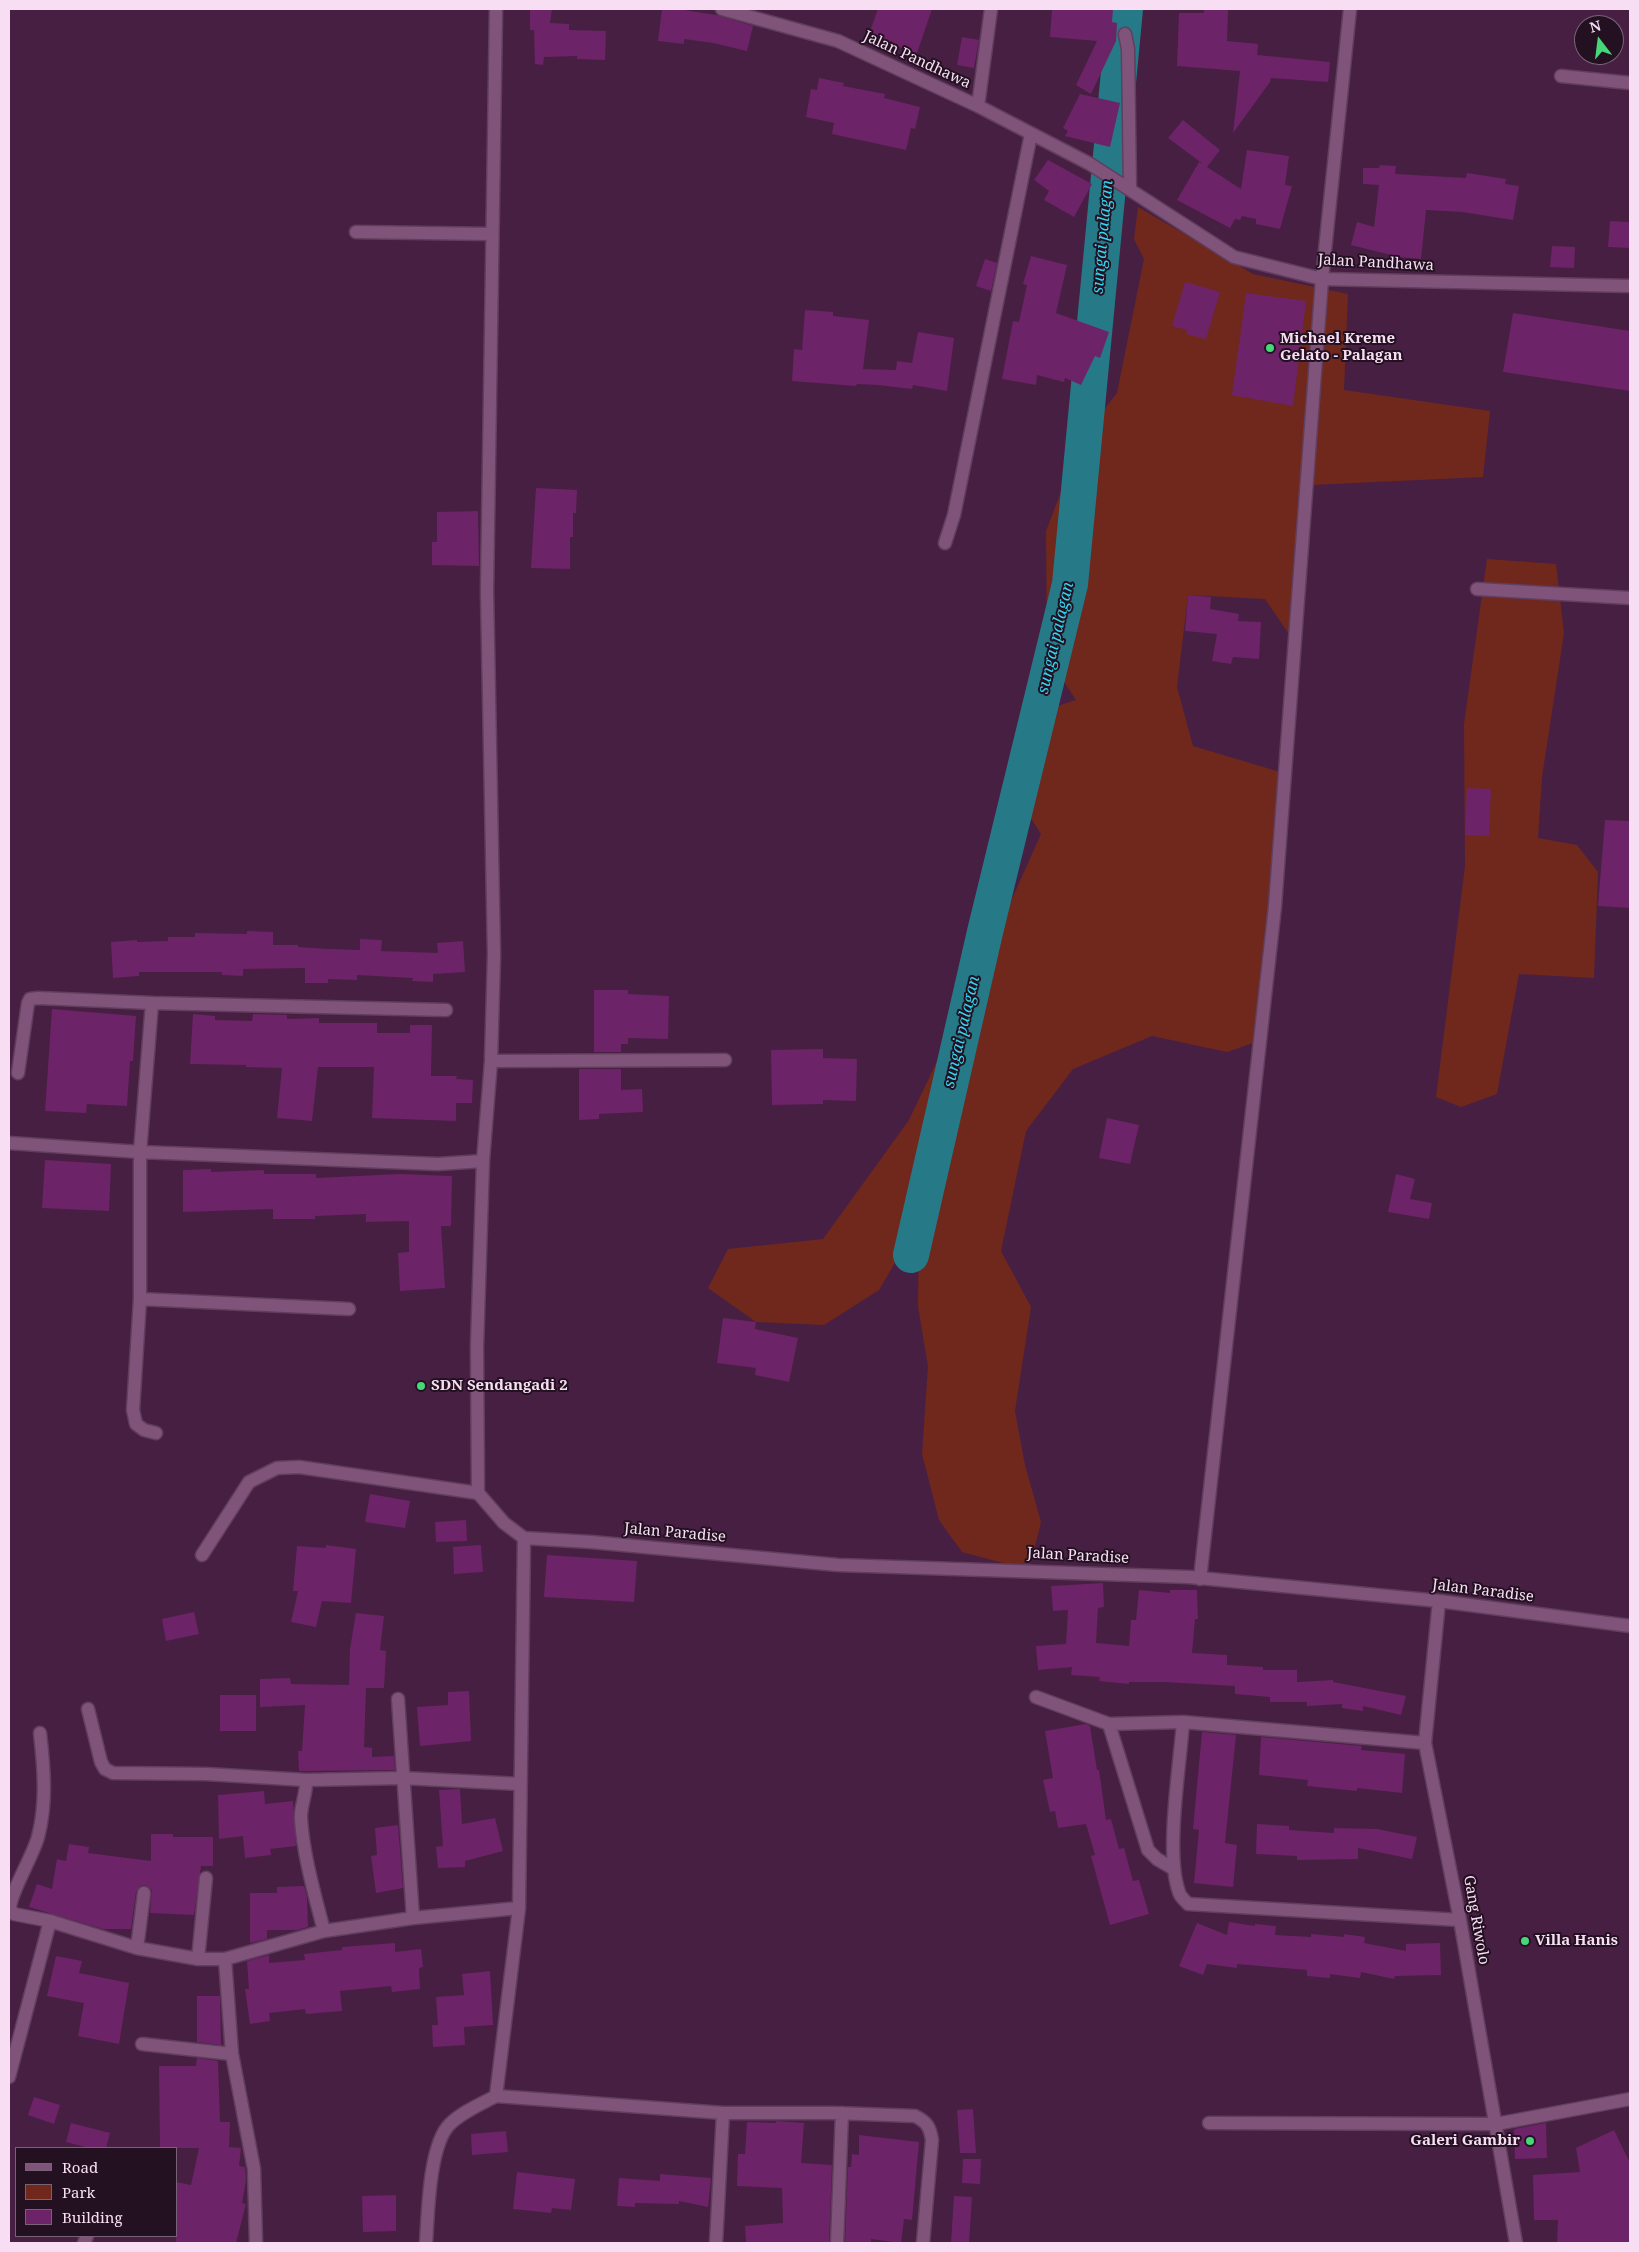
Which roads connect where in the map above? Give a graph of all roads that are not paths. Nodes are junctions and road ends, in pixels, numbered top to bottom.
1 (496, 9) edge
2 (722, 9) edge
3 (991, 9) edge
4 (1350, 9) edge
5 (1125, 34) dead end
6 (1561, 76) dead end
7 (1630, 84) edge
8 (978, 106) junction
9 (1031, 134) junction
10 (1130, 190) junction
11 (356, 232) dead end
12 (492, 234) junction
13 (1322, 279) junction
14 (1630, 286) edge
15 (945, 544) dead end
16 (1477, 589) dead end
17 (1630, 598) edge
18 (152, 1003) junction
19 (446, 1010) dead end
20 (725, 1060) dead end
21 (491, 1061) junction
22 (18, 1073) dead end
23 (9, 1143) edge
24 (140, 1152) junction
25 (483, 1161) junction
26 (140, 1299) junction
27 (349, 1309) dead end
28 (156, 1433) dead end
29 (478, 1493) junction
30 (524, 1538) junction
31 (202, 1554) dead end
32 (1200, 1578) junction
33 (1439, 1601) junction
34 (1630, 1626) edge
35 (1036, 1697) dead end
36 (398, 1699) dead end
37 (88, 1709) dead end
38 (1183, 1722) junction
39 (1109, 1724) junction
40 (40, 1733) dead end
41 (1425, 1743) junction
42 (403, 1778) junction
43 (306, 1780) junction
44 (520, 1784) junction
45 (1174, 1869) junction
46 (206, 1878) dead end
47 (144, 1893) dead end
48 (519, 1908) junction
49 (413, 1918) junction
50 (1460, 1920) junction
51 (50, 1922) junction
52 (324, 1931) junction
53 (137, 1948) junction
54 (198, 1959) junction
55 (225, 1959) junction
56 (142, 2044) dead end
57 (232, 2054) junction
58 (9, 2077) edge
59 (496, 2096) junction
60 (1630, 2098) edge
61 (722, 2113) junction
62 (842, 2113) junction
63 (1209, 2123) dead end
64 (1496, 2124) junction
65 (256, 2243) edge
66 (426, 2243) edge
67 (716, 2243) edge
68 (837, 2243) edge
69 (923, 2243) edge
70 (1516, 2243) edge

1 - 12 street
2 - 8 street, Jalan Pandhawa
3 - 8 street
4 - 13 street
5 - 10 street
6 - 7 street
8 - 9 street, Jalan Pandhawa
9 - 10 street, Jalan Pandhawa
9 - 15 street
10 - 13 street, Jalan Pandhawa
11 - 12 street
12 - 21 street
13 - 14 street, Jalan Pandhawa
13 - 32 street
16 - 17 street
18 - 19 street
18 - 22 street
18 - 24 street
20 - 21 street
21 - 25 street
23 - 24 street
24 - 25 street
24 - 26 street
25 - 29 street
26 - 27 street
26 - 28 street
29 - 30 street
29 - 31 street
30 - 32 street, Jalan Paradise
30 - 44 street
32 - 33 street, Jalan Paradise
33 - 34 street, Jalan Paradise
33 - 41 street, Gang Riwolo
35 - 39 street
36 - 42 street
37 - 43 street
38 - 39 street
38 - 41 street
38 - 45 street
39 - 45 street
40 - 51 street
41 - 50 street, Gang Riwolo
42 - 43 street
42 - 44 street
42 - 49 street
43 - 52 street
44 - 48 street
45 - 50 street
46 - 54 street
47 - 53 street
48 - 49 street
48 - 59 street
49 - 52 street
50 - 64 street, Gang Riwolo
51 - 53 street
51 - 58 street
52 - 55 street
53 - 54 street
54 - 55 street
55 - 57 street
56 - 57 street
57 - 65 street
59 - 61 street
59 - 66 street
60 - 64 street
61 - 62 street
61 - 67 street
62 - 68 street
62 - 69 street
63 - 64 street
64 - 70 street, Gang Riwolo

